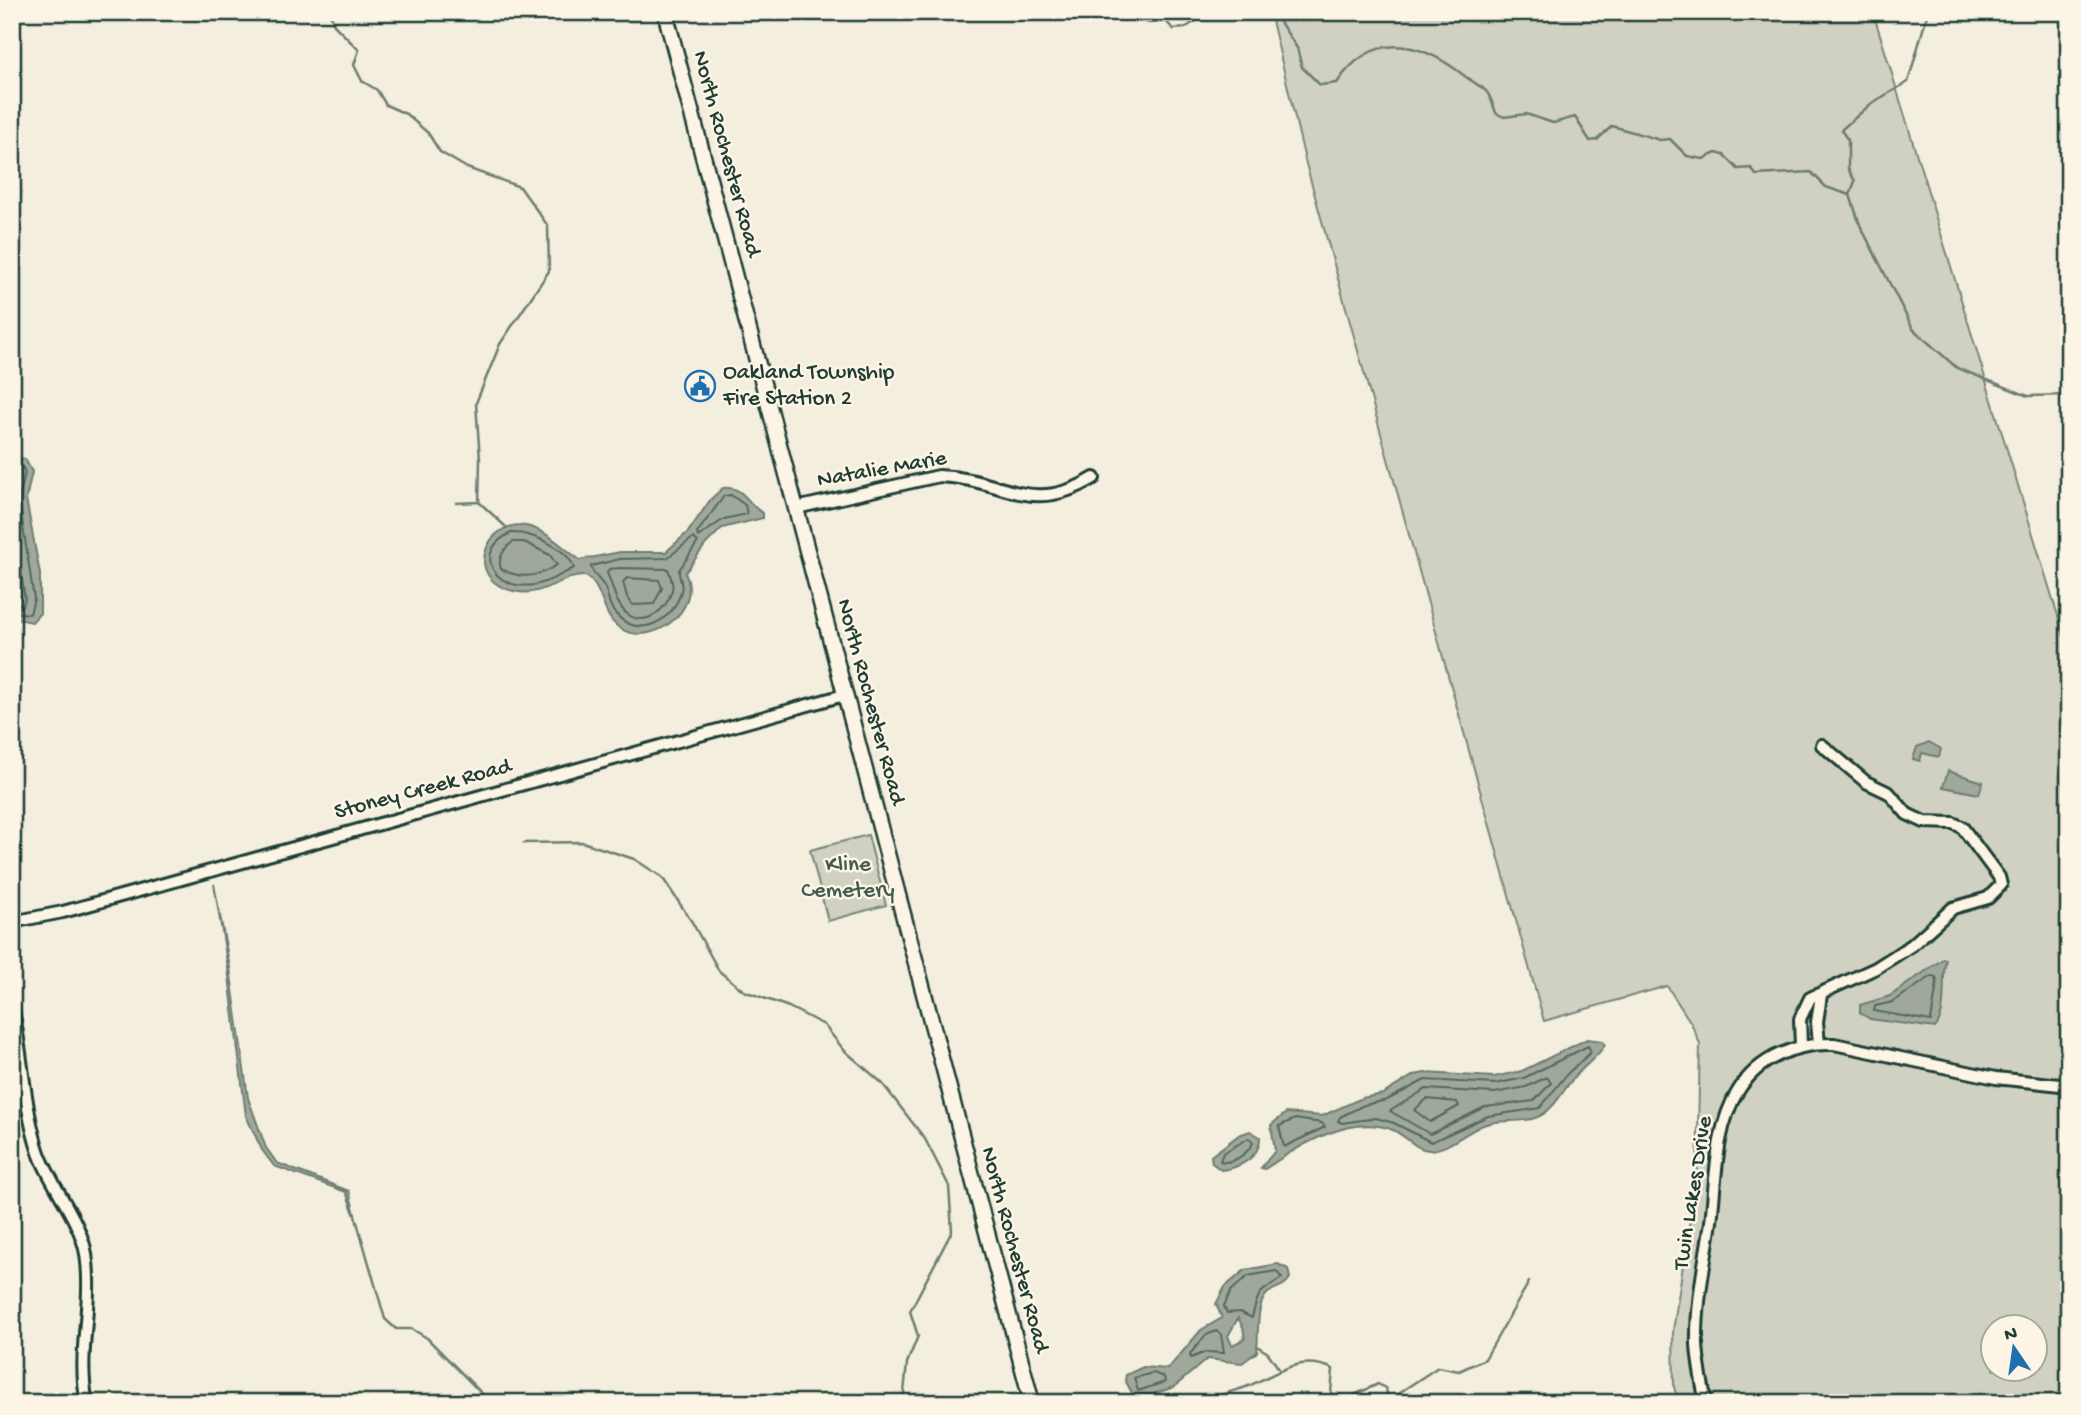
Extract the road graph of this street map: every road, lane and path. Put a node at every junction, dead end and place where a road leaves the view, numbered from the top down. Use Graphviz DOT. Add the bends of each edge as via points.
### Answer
graph roads {
  1 [pos="665,12"];
  2 [pos="1094,478"];
  3 [pos="796,508"];
  4 [pos="844,695"];
  5 [pos="1822,745"];
  6 [pos="12,922"];
  7 [pos="1821,995"];
  8 [pos="12,1006"];
  9 [pos="1819,1044"];
  10 [pos="1801,1046"];
  11 [pos="2069,1086"];
  12 [pos="88,1403"];
  13 [pos="1032,1403"];
  14 [pos="1706,1403"];
  1 -- 3 [label="main road, North Rochester Road"];
  2 -- 3 [label="street, Natalie Marie" via="1074,490 1046,497 939,476"];
  3 -- 4 [label="main road, North Rochester Road"];
  4 -- 6 [label="street, Stoney Creek Road" via="63,912"];
  4 -- 13 [label="main road, North Rochester Road"];
  5 -- 7 [label="street" via="1866,782 1889,793 1917,820 1962,827 2001,885 1992,896 1953,908 1897,956"];
  7 -- 9 [label="street"];
  7 -- 10 [label="street" via="1805,1004 1799,1025"];
  8 -- 12 [label="street" via="26,1101 39,1152 86,1252 82,1358"];
  9 -- 10 [label="street, Twin Lakes Drive"];
  9 -- 11 [label="street, Twin Lakes Drive" via="2035,1084"];
  10 -- 14 [label="street, Twin Lakes Drive" via="1754,1072 1738,1090 1727,1115 1698,1314 1698,1362"];
}
